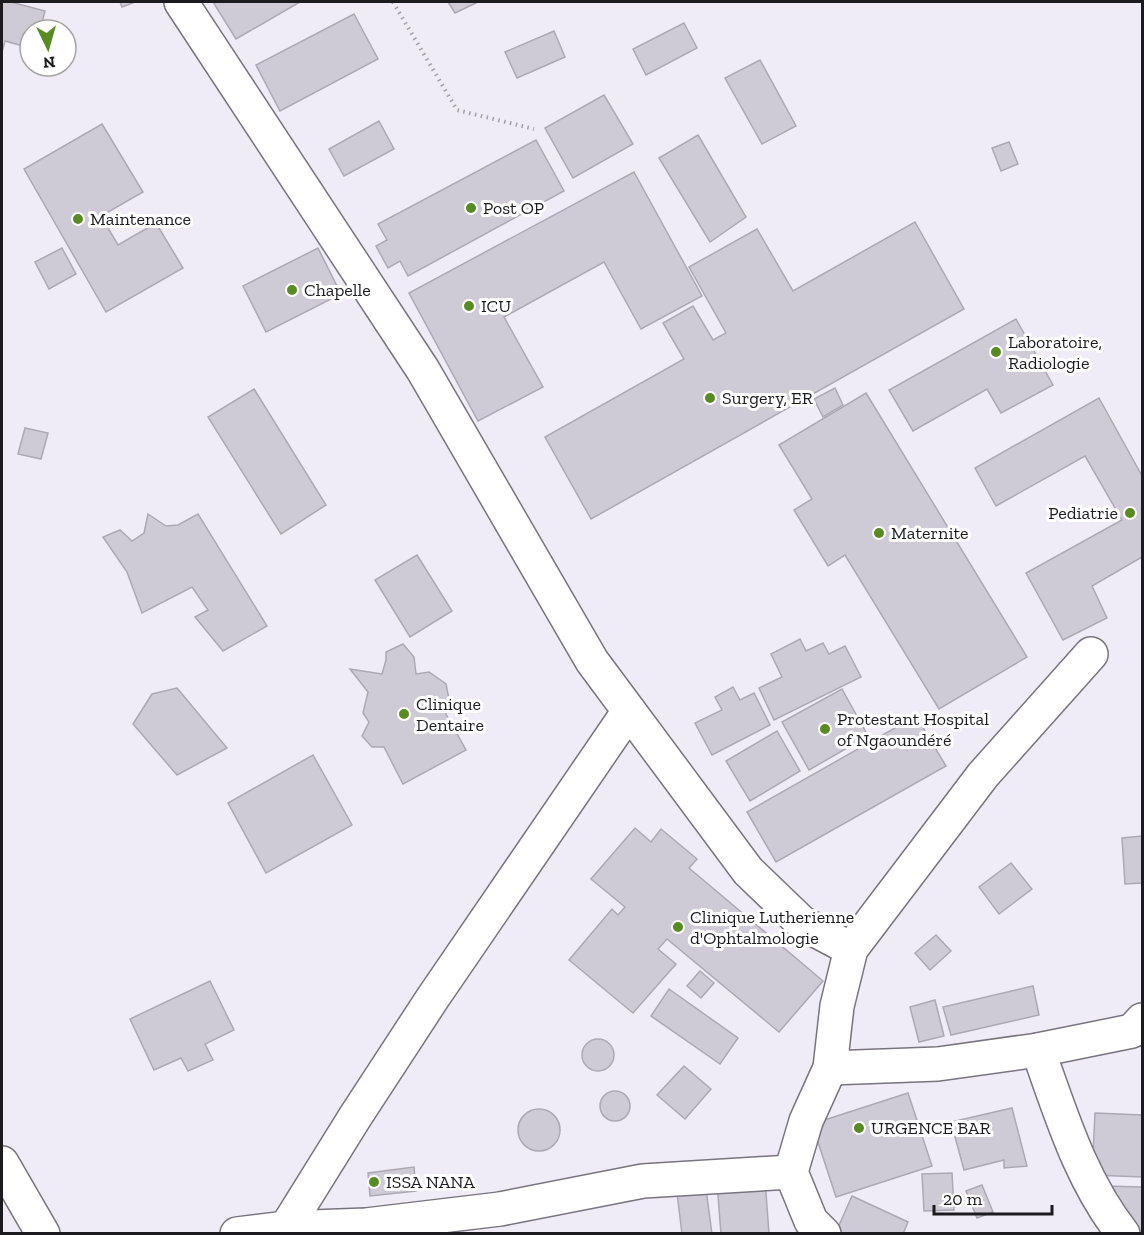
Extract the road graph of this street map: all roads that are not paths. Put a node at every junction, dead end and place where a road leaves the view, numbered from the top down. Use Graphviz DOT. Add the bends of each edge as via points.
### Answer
graph roads {
  1 [pos="181,2"];
  2 [pos="1091,654"];
  3 [pos="629,711"];
  4 [pos="851,949"];
  5 [pos="1143,1020"];
  6 [pos="1038,1050"];
  7 [pos="830,1068"];
  8 [pos="2,1163"];
  9 [pos="791,1172"];
  10 [pos="2,1212"];
  11 [pos="286,1231"];
  12 [pos="30,1233"];
  13 [pos="43,1233"];
  14 [pos="237,1233"];
  15 [pos="824,1233"];
  16 [pos="1123,1233"];
  1 -- 3 [label="street" via="423,370 592,661"];
  2 -- 4 [label="street" via="983,775"];
  3 -- 4 [label="street" via="748,870 802,923"];
  3 -- 11 [label="street" via="432,999"];
  4 -- 7 [label="street" via="837,1006"];
  5 -- 6 [label="street" via="1132,1031"];
  6 -- 7 [label="street" via="938,1064"];
  6 -- 16 [label="street" via="1076,1155 1107,1213"];
  7 -- 9 [label="street" via="806,1121"];
  8 -- 13 [label="street"];
  9 -- 11 [label="street" via="643,1181 500,1209"];
  9 -- 15 [label="street" via="811,1221"];
  10 -- 12 [label="street"];
  11 -- 14 [label="street"];
}
